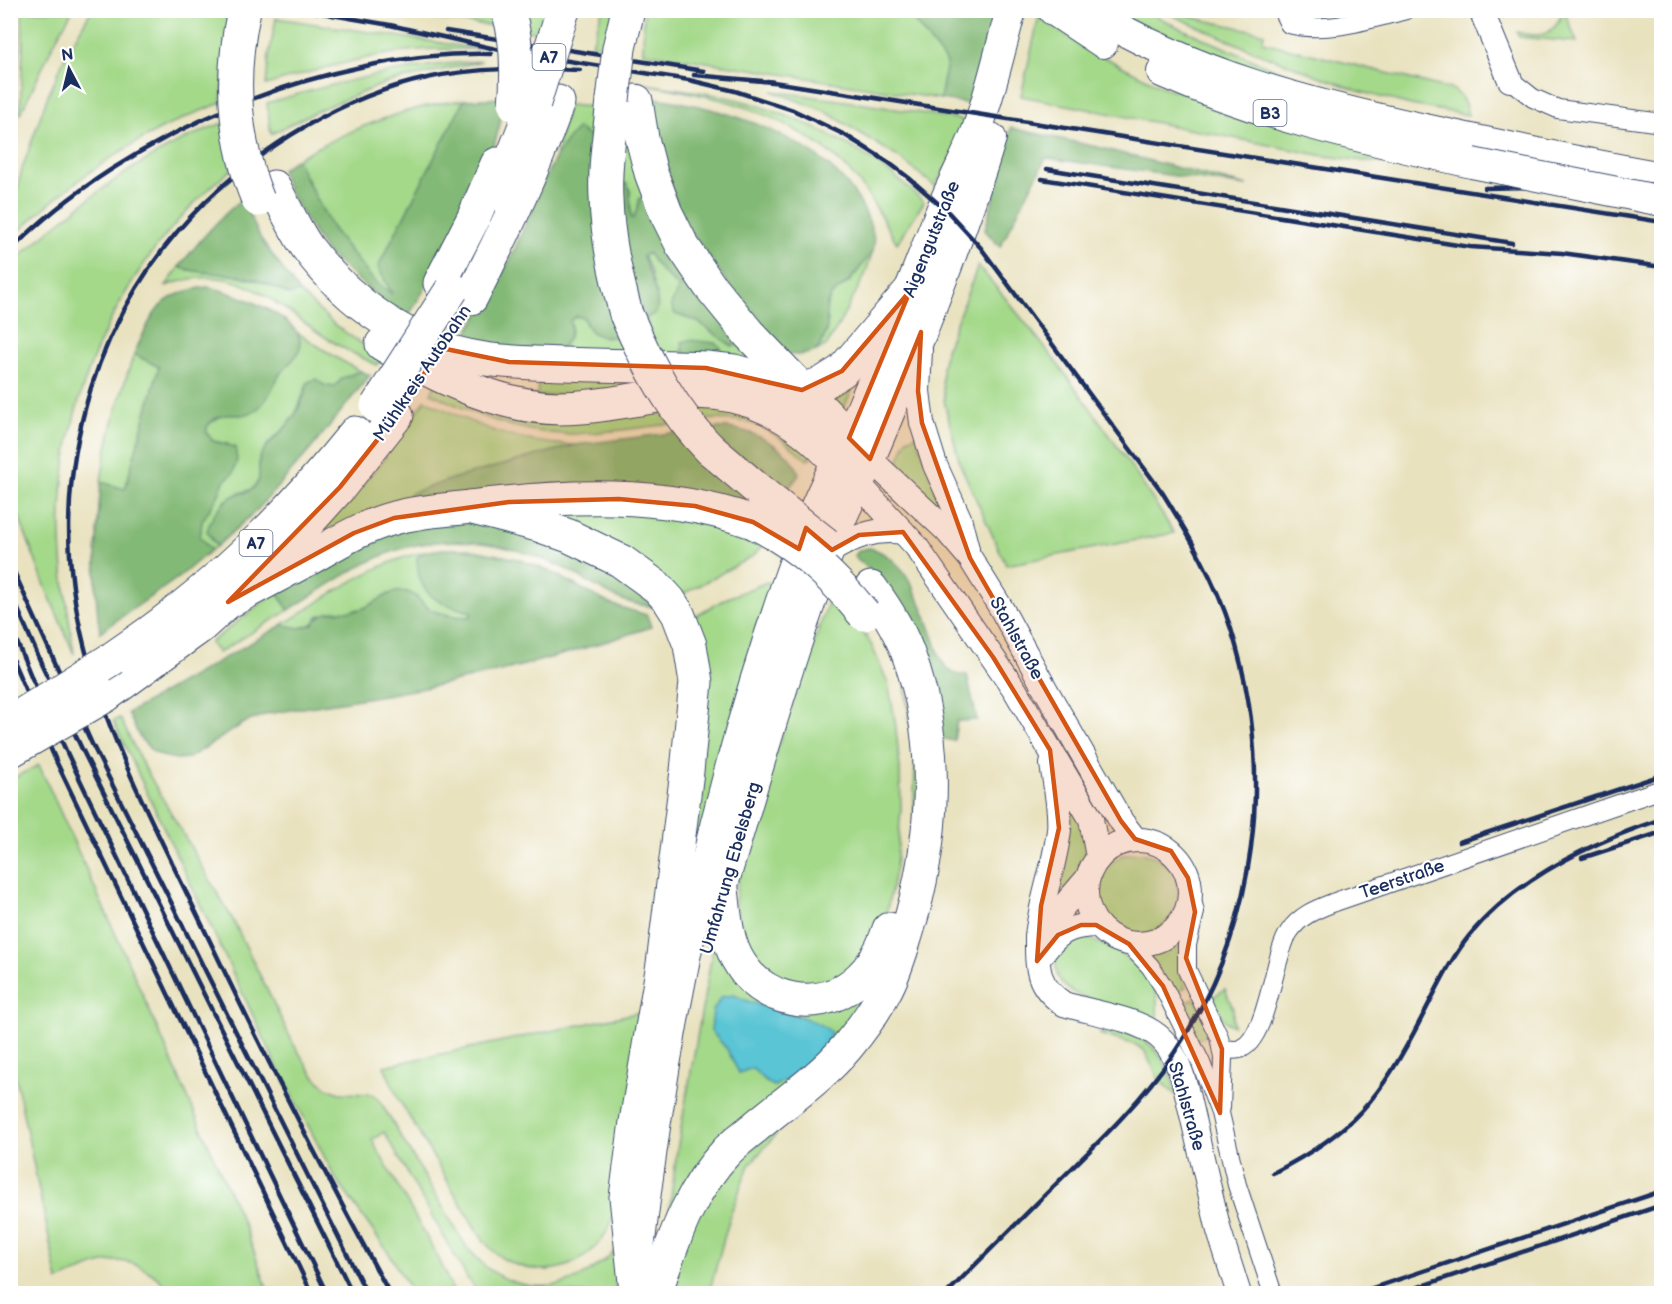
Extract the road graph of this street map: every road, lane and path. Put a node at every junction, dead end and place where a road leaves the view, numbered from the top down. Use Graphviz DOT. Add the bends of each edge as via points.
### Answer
graph roads {
  1 [pos="244,10"];
  2 [pos="267,10"];
  3 [pos="508,10"];
  4 [pos="563,10"];
  5 [pos="586,10"];
  6 [pos="629,10"];
  7 [pos="1011,10"];
  8 [pos="1026,10"];
  9 [pos="1053,10"];
  10 [pos="1282,10"];
  11 [pos="1407,10"];
  12 [pos="1481,10"];
  13 [pos="1084,20"];
  14 [pos="1510,80"];
  15 [pos="625,100"];
  16 [pos="536,103"];
  17 [pos="1662,123"];
  18 [pos="1474,152"];
  19 [pos="1662,177"];
  20 [pos="266,193"];
  21 [pos="1662,201"];
  22 [pos="454,290"];
  23 [pos="910,291"];
  24 [pos="921,332"];
  25 [pos="802,390"];
  26 [pos="387,411"];
  27 [pos="854,460"];
  28 [pos="469,507"];
  29 [pos="758,508"];
  30 [pos="903,532"];
  31 [pos="829,552"];
  32 [pos="970,558"];
  33 [pos="985,581"];
  34 [pos="955,600"];
  35 [pos="867,601"];
  36 [pos="228,602"];
  37 [pos="117,672"];
  38 [pos="10,721"];
  39 [pos="1050,750"];
  40 [pos="10,751"];
  41 [pos="1064,774"];
  42 [pos="1102,789"];
  43 [pos="1662,789"];
  44 [pos="1135,840"];
  45 [pos="1098,857"];
  46 [pos="1086,880"];
  47 [pos="722,890"];
  48 [pos="1190,891"];
  49 [pos="1096,925"];
  50 [pos="1037,937"];
  51 [pos="1129,944"];
  52 [pos="1037,962"];
  53 [pos="1222,1049"];
  54 [pos="1220,1113"];
  55 [pos="647,1287"];
  56 [pos="1239,1293"];
  57 [pos="1273,1293"];
  1 -- 20 [label="highway, bridge" via="235,71 237,121 243,155"];
  2 -- 20 [label="highway" via="257,51 256,100"];
  3 -- 16 [label="highway, bridge" via="517,63"];
  4 -- 16 [label="highway, Mühlkreis Autobahn / A7, bridge"];
  5 -- 16 [label="highway, Mühlkreis Autobahn / A7"];
  6 -- 15 [label="highway, bridge" via="619,48"];
  7 -- 23 [label="main road, Aigengutstraße" via="976,132"];
  8 -- 24 [label="main road, Aigengutstraße" via="975,193"];
  9 -- 13 [label="main road, B3"];
  10 -- 11 [label="street" via="1290,24 1306,28"];
  12 -- 14 [label="street"];
  13 -- 18 [label="main road, B3" via="1108,46 1146,66 1254,109 1318,127"];
  14 -- 17 [label="street" via="1533,98 1558,109"];
  15 -- 25 [label="highway" via="642,138 666,213 682,245 709,285"];
  15 -- 29 [label="highway, bridge" via="605,197 611,248 626,314 671,402"];
  16 -- 22 [label="highway" via="507,135 472,219"];
  16 -- 22 [label="highway, Mühlkreis Autobahn / A7" via="539,156 508,226"];
  18 -- 19 [label="main road, B3" via="1567,160"];
  18 -- 21 [label="main road, B3, bridge"];
  20 -- 25 [label="highway" via="333,277 359,302 383,320 432,345 509,362 734,371"];
  20 -- 27 [label="highway" via="285,250 324,299 367,334 429,370 496,397 558,408 683,393 732,395 787,417"];
  22 -- 26 [label="highway, Mühlkreis Autobahn / A7"];
  22 -- 26 [label="highway, Mühlkreis Autobahn / A7, bridge" via="420,342"];
  23 -- 25 [label="highway" via="842,370 823,383"];
  23 -- 27 [label="main road, Aigengutstraße"];
  24 -- 27 [label="main road, Aigengutstraße"];
  24 -- 32 [label="street" via="920,413 927,444 959,518"];
  25 -- 27 [label="highway" via="833,419"];
  26 -- 36 [label="highway, Mühlkreis Autobahn / A7" via="340,488 277,557"];
  26 -- 37 [label="highway, Mühlkreis Autobahn / A7" via="261,538 176,612"];
  27 -- 30 [label="street, Stahlstraße"];
  27 -- 31 [label="main road, Umfahrung Ebelsberg"];
  27 -- 32 [label="street, Stahlstraße" via="939,524"];
  27 -- 55 [label="main road, Umfahrung Ebelsberg" via="804,534 719,813 676,1000 658,1107"];
  28 -- 29 [label="highway" via="566,498 665,501 725,512"];
  28 -- 36 [label="highway" via="394,518 364,529"];
  28 -- 55 [label="highway" via="538,525 597,549 640,574 676,613 690,645 696,682 687,771 663,964 626,1197"];
  29 -- 35 [label="highway, bridge" via="770,530"];
  30 -- 31 [label="street" via="888,530 859,535"];
  30 -- 34 [label="street, Stahlstraße"];
  31 -- 47 [label="main road, Umfahrung Ebelsberg" via="785,678"];
  32 -- 33 [label="street, Stahlstraße"];
  33 -- 34 [label="street"];
  33 -- 42 [label="street, Stahlstraße"];
  34 -- 39 [label="street, Stahlstraße"];
  35 -- 47 [label="highway" via="899,698 907,761 904,863 889,932 880,952 863,975 842,992 804,1001 786,998 753,980 741,966 728,932"];
  35 -- 55 [label="highway" via="890,616 910,660 927,735 930,782 924,862 902,949 886,990 845,1049 728,1150 702,1181"];
  36 -- 37 [label="highway, Mühlkreis Autobahn / A7" via="201,626"];
  37 -- 38 [label="highway, A7, bridge"];
  37 -- 40 [label="highway, A7, bridge" via="80,712"];
  39 -- 41 [label="street, Stahlstraße"];
  39 -- 50 [label="street, Stahlstraße" via="1059,828"];
  41 -- 42 [label="street" via="1079,784"];
  41 -- 45 [label="street, Stahlstraße" via="1091,819"];
  42 -- 44 [label="street, Stahlstraße"];
  43 -- 53 [label="street, Teerstraße" via="1303,916 1281,946 1268,1002 1252,1037 1241,1048"];
  44 -- 45 [label="street" via="1113,846"];
  44 -- 48 [label="street" via="1153,842 1171,851 1181,862"];
  45 -- 46 [label="street"];
  46 -- 49 [label="street" via="1086,901"];
  46 -- 50 [label="street"];
  47 -- 55 [label="main road, Umfahrung Ebelsberg" via="706,950"];
  48 -- 51 [label="street" via="1186,911 1175,929 1144,944"];
  48 -- 53 [label="street" via="1195,912 1186,945 1187,970"];
  49 -- 51 [label="street" via="1114,939"];
  49 -- 52 [label="street" via="1069,928 1058,935"];
  50 -- 52 [label="street, Stahlstraße"];
  51 -- 54 [label="street" via="1163,986 1201,1063"];
  52 -- 56 [label="street, Stahlstraße" via="1042,981 1054,998 1142,1027 1169,1047 1185,1085 1219,1231"];
  53 -- 54 [label="street" via="1224,1082"];
  54 -- 57 [label="street" via="1237,1185"];
}
